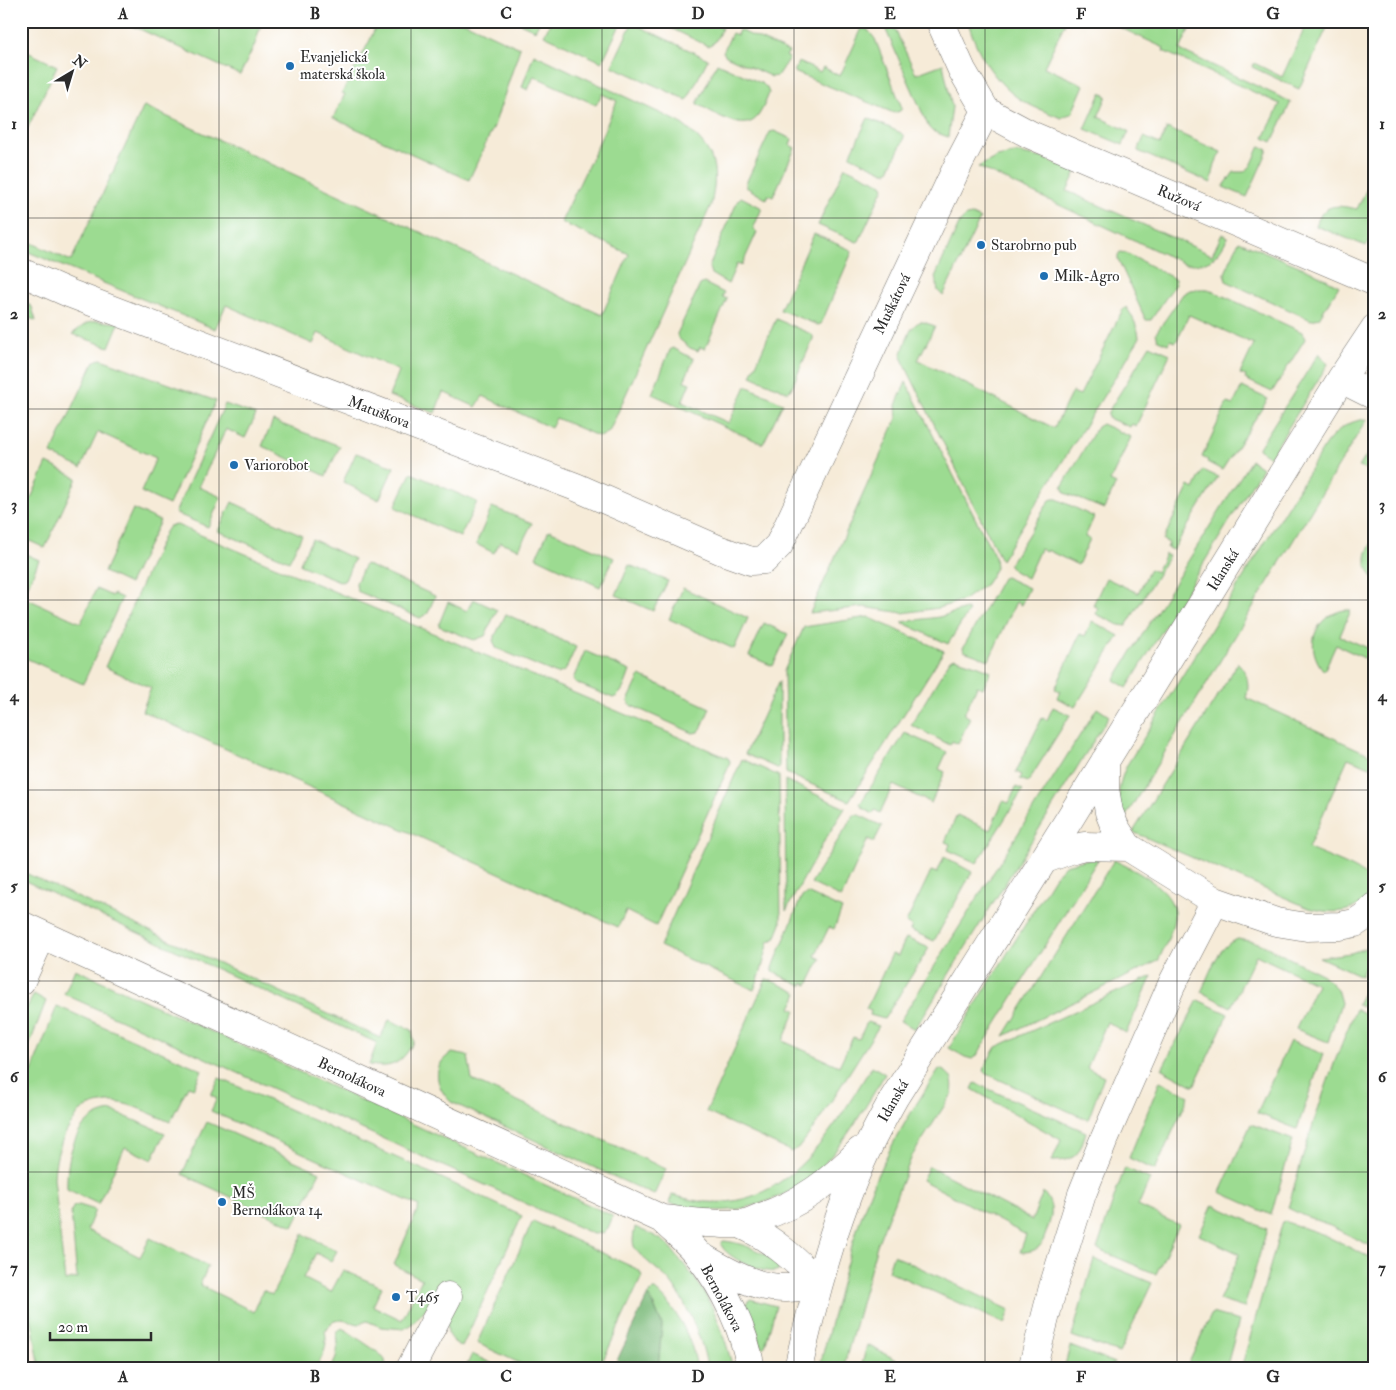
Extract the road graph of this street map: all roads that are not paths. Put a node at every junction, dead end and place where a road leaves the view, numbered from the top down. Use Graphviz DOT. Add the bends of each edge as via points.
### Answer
graph roads {
  1 [pos="940,21"];
  2 [pos="986,110"];
  3 [pos="21,272"];
  4 [pos="1375,282"];
  5 [pos="1375,328"];
  6 [pos="1340,379"];
  7 [pos="1375,396"];
  8 [pos="736,556"];
  9 [pos="1105,760"];
  10 [pos="1128,847"];
  11 [pos="1043,860"];
  12 [pos="1215,900"];
  13 [pos="1375,907"];
  14 [pos="32,930"];
  15 [pos="21,981"];
  16 [pos="871,1140"];
  17 [pos="662,1219"];
  18 [pos="740,1224"];
  19 [pos="700,1256"];
  20 [pos="818,1283"];
  21 [pos="448,1296"];
  22 [pos="410,1369"];
  23 [pos="751,1369"];
  24 [pos="798,1369"];
  25 [pos="1032,1369"];
  1 -- 2 [label="street" via="962,70"];
  2 -- 4 [label="street, Ružová" via="1031,135"];
  2 -- 8 [label="street, Muškátová" via="779,545 764,560 751,561"];
  3 -- 8 [label="street, Matuškova" via="70,294 576,487"];
  5 -- 6 [label="street, Idanská"];
  6 -- 7 [label="street"];
  6 -- 9 [label="street, Idanská"];
  9 -- 10 [label="street" via="1109,812"];
  9 -- 11 [label="street, Idanská"];
  10 -- 11 [label="street" via="1084,846"];
  10 -- 12 [label="street"];
  11 -- 16 [label="street, Idanská" via="925,1047"];
  12 -- 13 [label="street" via="1276,922 1306,927 1355,923"];
  12 -- 25 [label="street" via="1172,984 1082,1194"];
  14 -- 15 [label="street, Bernolákova"];
  14 -- 17 [label="street, Bernolákova"];
  16 -- 18 [label="street, Bernolákova" via="818,1190 782,1210"];
  16 -- 20 [label="street, Idanská" via="849,1191"];
  17 -- 18 [label="street, Bernolákova"];
  17 -- 19 [label="street, Bernolákova"];
  18 -- 20 [label="street, Bernolákova" via="776,1244"];
  19 -- 20 [label="street, Bernolákova" via="726,1271 764,1286 787,1288"];
  19 -- 23 [label="street, Bernolákova" via="733,1312"];
  20 -- 24 [label="street, Idanská"];
  21 -- 22 [label="street"];
}
